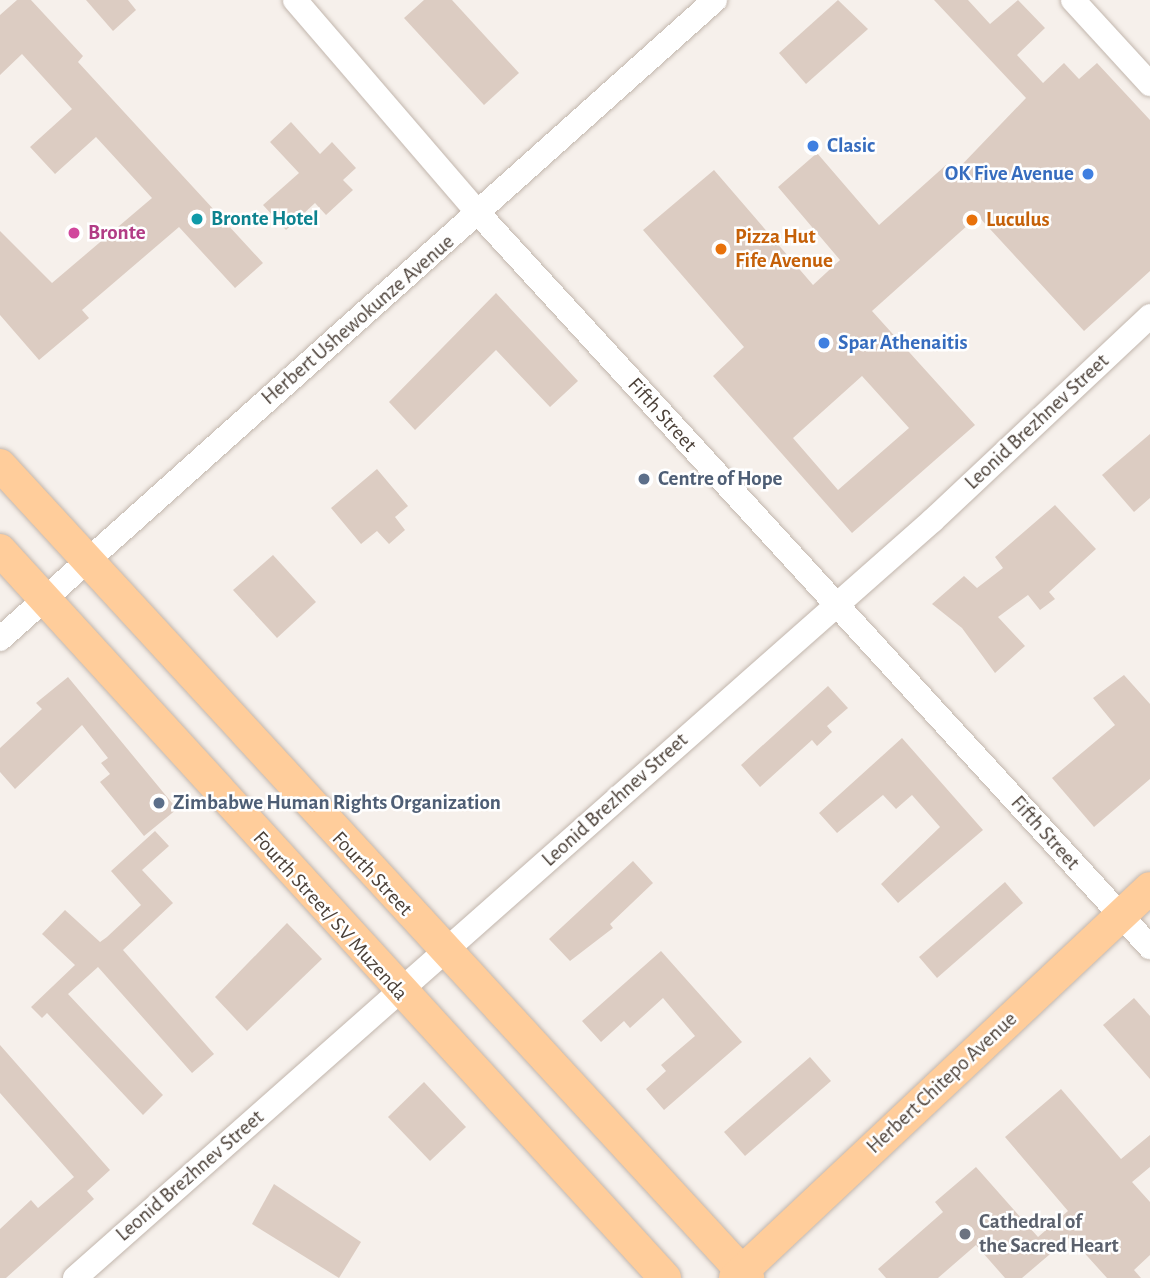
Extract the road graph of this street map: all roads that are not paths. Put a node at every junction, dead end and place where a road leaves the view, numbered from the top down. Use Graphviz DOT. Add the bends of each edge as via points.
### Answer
graph roads {
  1 [pos="295,0"];
  2 [pos="715,0"];
  3 [pos="1073,0"];
  4 [pos="1150,84"];
  5 [pos="479,214"];
  6 [pos="1150,316"];
  7 [pos="0,465"];
  8 [pos="0,550"];
  9 [pos="86,563"];
  10 [pos="44,600"];
  11 [pos="835,605"];
  12 [pos="0,639"];
  13 [pos="1150,888"];
  14 [pos="1120,915"];
  15 [pos="1150,947"];
  16 [pos="444,951"];
  17 [pos="398,993"];
  18 [pos="742,1276"];
  19 [pos="75,1278"];
  20 [pos="664,1278"];
  1 -- 5 [label="street, Fifth Street"];
  2 -- 5 [label="street, Herbert Ushewokunze Avenue"];
  3 -- 4 [label="street"];
  5 -- 9 [label="street, Herbert Ushewokunze Avenue"];
  5 -- 11 [label="street, Fifth Street"];
  6 -- 11 [label="street, Leonid Brezhnev Street"];
  7 -- 9 [label="main road, Fourth Street"];
  8 -- 10 [label="main road, Fourth Street/ S.V Muzenda"];
  9 -- 10 [label="street, Herbert Ushewokunze Avenue"];
  9 -- 16 [label="main road, Fourth Street"];
  10 -- 12 [label="street, Herbert Ushewokunze Avenue"];
  10 -- 17 [label="main road, Fourth Street/ S.V Muzenda"];
  11 -- 14 [label="street, Fifth Street"];
  11 -- 16 [label="street, Leonid Brezhnev Street"];
  13 -- 14 [label="main road, Herbert Chitepo Avenue"];
  14 -- 15 [label="street, Fifth Street"];
  14 -- 18 [label="main road, Herbert Chitepo Avenue"];
  16 -- 17 [label="street, Leonid Brezhnev Street"];
  16 -- 18 [label="main road, Fourth Street"];
  17 -- 19 [label="street, Leonid Brezhnev Street"];
  17 -- 20 [label="main road, Fourth Street/ S.V Muzenda"];
}
